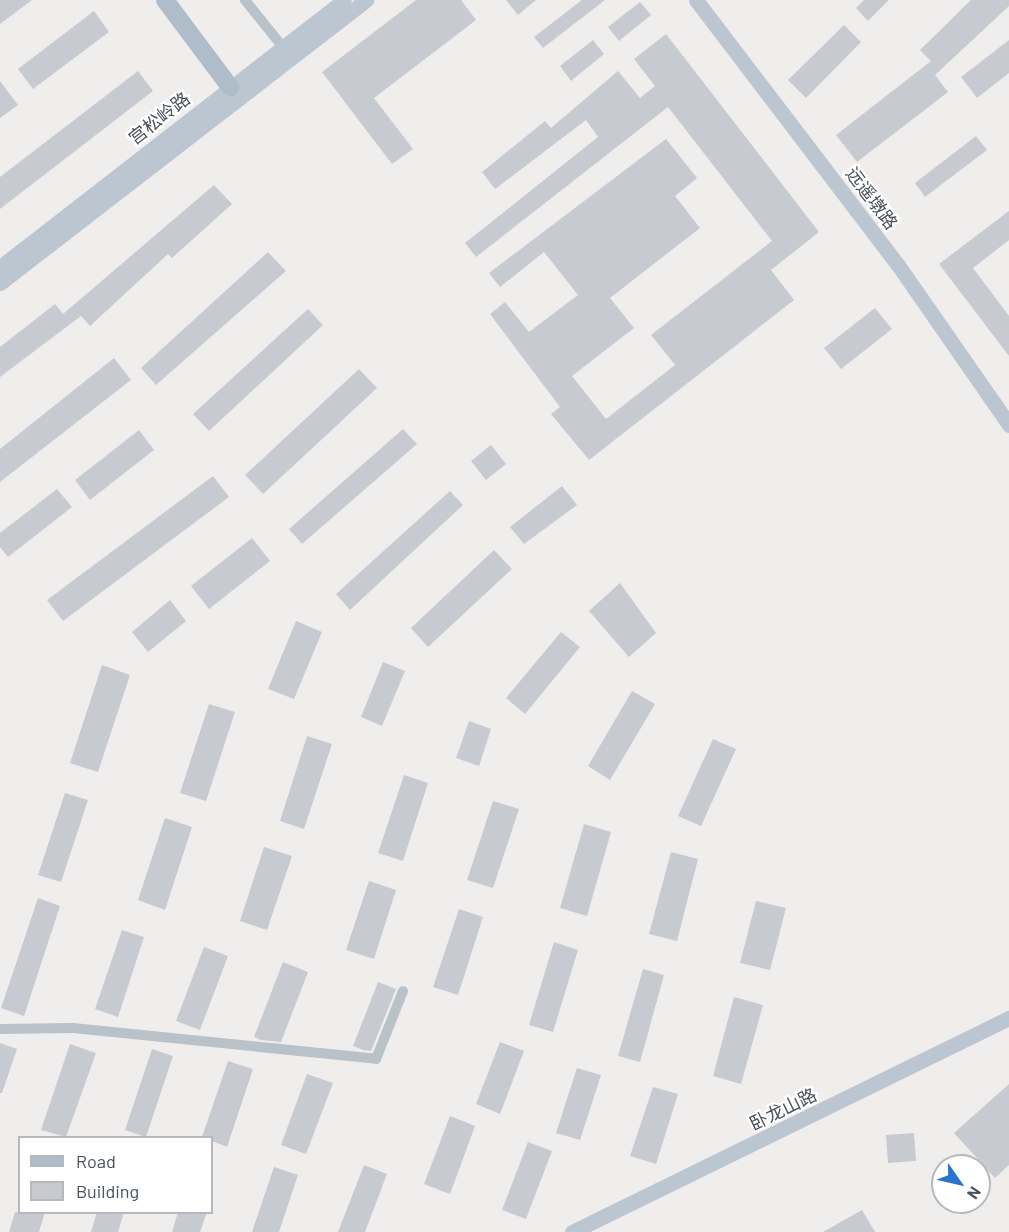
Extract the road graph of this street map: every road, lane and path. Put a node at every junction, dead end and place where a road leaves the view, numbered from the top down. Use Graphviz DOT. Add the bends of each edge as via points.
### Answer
graph roads {
  1 [pos="165,0"];
  2 [pos="245,0"];
  3 [pos="344,0"];
  4 [pos="366,0"];
  5 [pos="696,0"];
  6 [pos="282,46"];
  7 [pos="230,87"];
  8 [pos="0,267"];
  9 [pos="0,283"];
  10 [pos="1009,425"];
  11 [pos="403,992"];
  12 [pos="1009,1018"];
  13 [pos="0,1029"];
  14 [pos="572,1232"];
  1 -- 7 [label="main road"];
  2 -- 6 [label="street"];
  3 -- 6 [label="street, 宫松岭路"];
  4 -- 9 [label="street"];
  5 -- 10 [label="street, 远遥墩路" via="898,264"];
  6 -- 7 [label="street, 宫松岭路"];
  7 -- 8 [label="street, 宫松岭路"];
  11 -- 13 [label="street" via="376,1059 73,1028"];
  12 -- 14 [label="street, 卧龙山路"];
}
